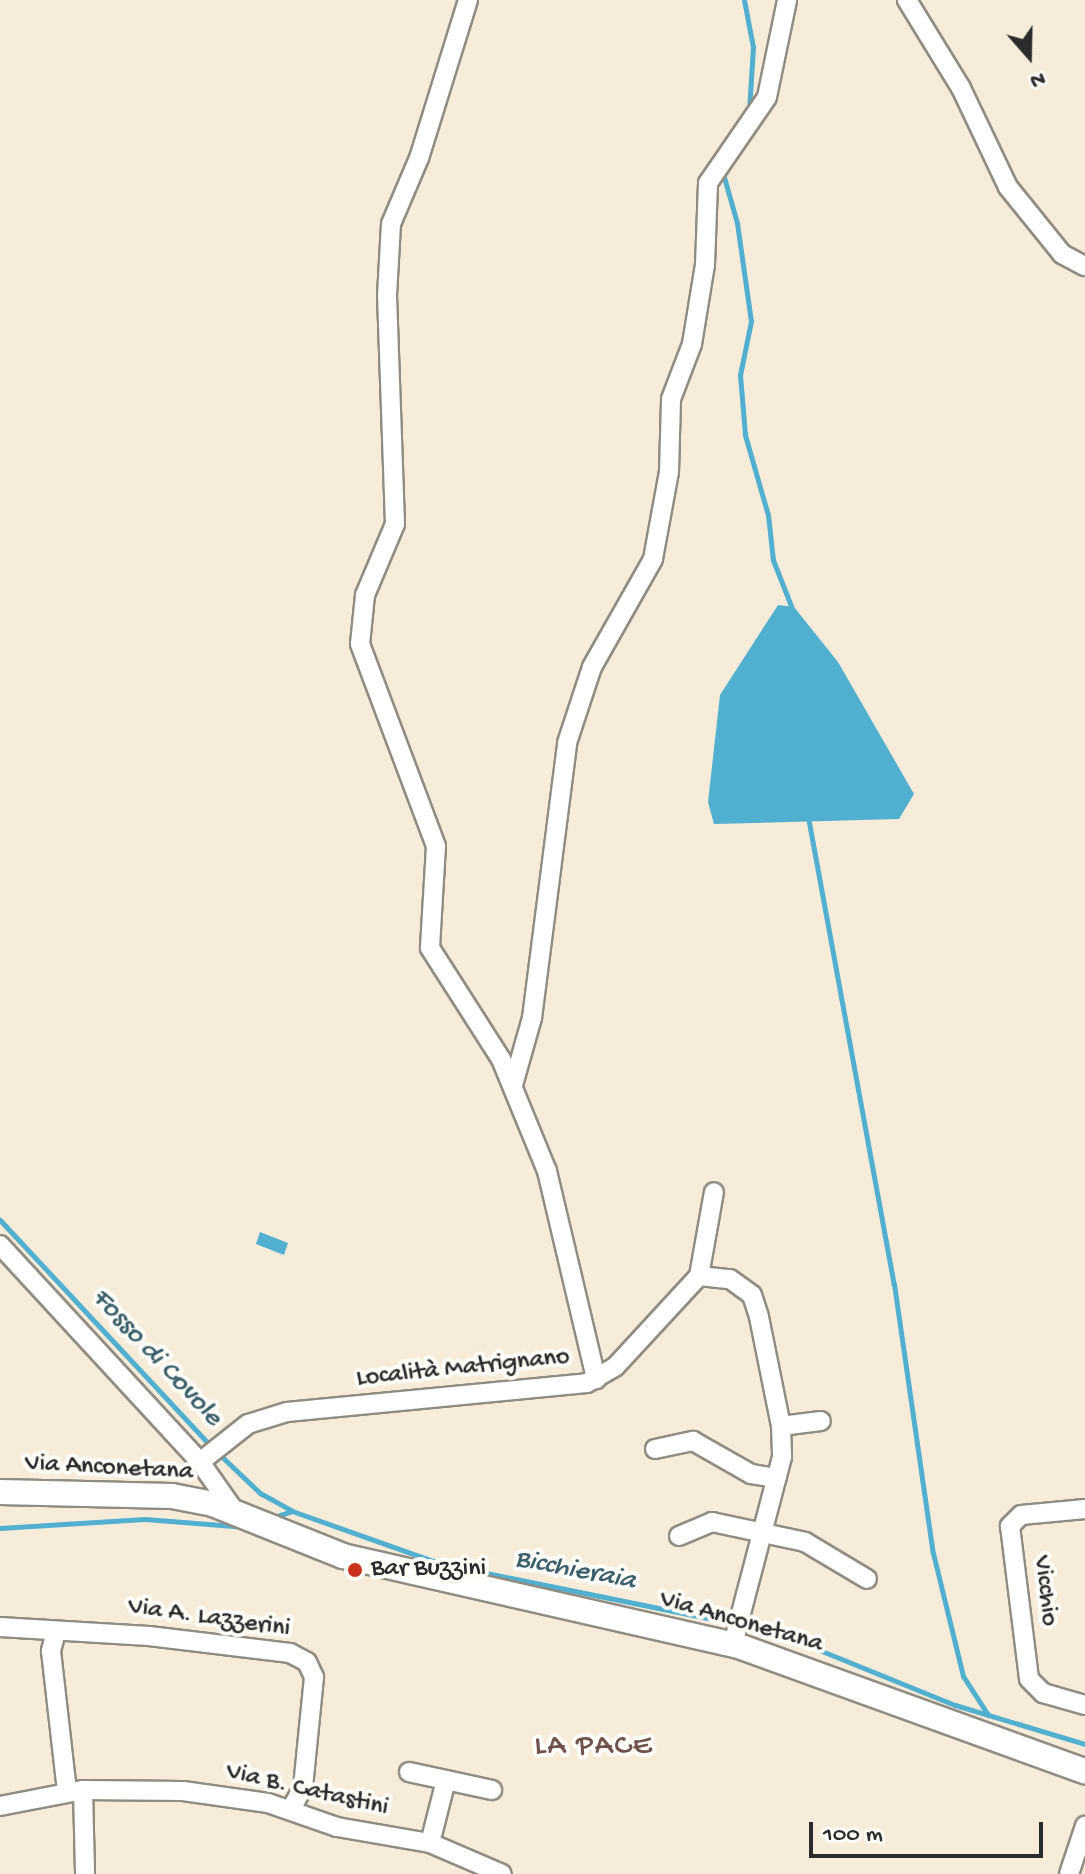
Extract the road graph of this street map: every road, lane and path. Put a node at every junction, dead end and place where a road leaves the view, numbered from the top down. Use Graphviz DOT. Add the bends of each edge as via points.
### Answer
graph roads {
  1 [pos="468,0"];
  2 [pos="787,0"];
  3 [pos="907,0"];
  4 [pos="1085,266"];
  5 [pos="513,1085"];
  6 [pos="714,1192"];
  7 [pos="0,1245"];
  8 [pos="699,1276"];
  9 [pos="596,1379"];
  10 [pos="821,1421"];
  11 [pos="781,1426"];
  12 [pos="655,1449"];
  13 [pos="205,1458"];
  14 [pos="777,1478"];
  15 [pos="0,1492"];
  16 [pos="1085,1509"];
  17 [pos="236,1513"];
  18 [pos="763,1533"];
  19 [pos="679,1536"];
  20 [pos="867,1579"];
  21 [pos="0,1627"];
  22 [pos="56,1632"];
  23 [pos="733,1644"];
  24 [pos="1085,1705"];
  25 [pos="1085,1771"];
  26 [pos="409,1772"];
  27 [pos="446,1780"];
  28 [pos="492,1790"];
  29 [pos="75,1791"];
  30 [pos="0,1806"];
  31 [pos="292,1808"];
  32 [pos="1085,1826"];
  33 [pos="430,1843"];
  34 [pos="85,1874"];
  35 [pos="502,1874"];
  36 [pos="1069,1874"];
  1 -- 5 [label="street" via="419,158 391,224 387,295 395,524 365,595 360,644 436,846 430,948 458,985"];
  2 -- 5 [label="street" via="767,97 708,183 705,265 692,344 671,399 669,472 653,559 592,667 567,743 532,1018"];
  3 -- 4 [label="street" via="961,88 1008,187 1062,254"];
  5 -- 9 [label="street" via="547,1171"];
  6 -- 8 [label="street"];
  7 -- 13 [label="street"];
  8 -- 9 [label="street, Località Matrignano" via="615,1367"];
  8 -- 11 [label="street" via="730,1279 752,1295"];
  9 -- 13 [label="street, Località Matrignano" via="571,1386 287,1412 248,1424"];
  10 -- 11 [label="street"];
  11 -- 14 [label="street"];
  12 -- 14 [label="street" via="693,1441 751,1474"];
  13 -- 17 [label="street"];
  14 -- 18 [label="street"];
  15 -- 17 [label="main road, Via Anconetana" via="172,1496"];
  16 -- 24 [label="street, Vicchio" via="1021,1515 1010,1526 1029,1679 1043,1693"];
  17 -- 23 [label="main road, Via Anconetana" via="343,1556"];
  18 -- 19 [label="street" via="712,1522"];
  18 -- 20 [label="street" via="805,1542"];
  18 -- 23 [label="street"];
  21 -- 22 [label="street, Via A. Lazzerini"];
  22 -- 29 [label="street" via="51,1651"];
  22 -- 31 [label="street, Via A. Lazzerini" via="79,1628 149,1636 290,1653 307,1662 314,1677 303,1787"];
  23 -- 25 [label="main road, Via Anconetana"];
  26 -- 27 [label="street"];
  27 -- 28 [label="street"];
  27 -- 33 [label="street"];
  29 -- 30 [label="street, Via B. Catastini"];
  29 -- 31 [label="street, Via B. Catastini" via="183,1791"];
  29 -- 34 [label="street"];
  31 -- 33 [label="street, Via B. Catastini" via="337,1827"];
  32 -- 36 [label="street"];
  33 -- 35 [label="street, Via B. Catastini"];
}
